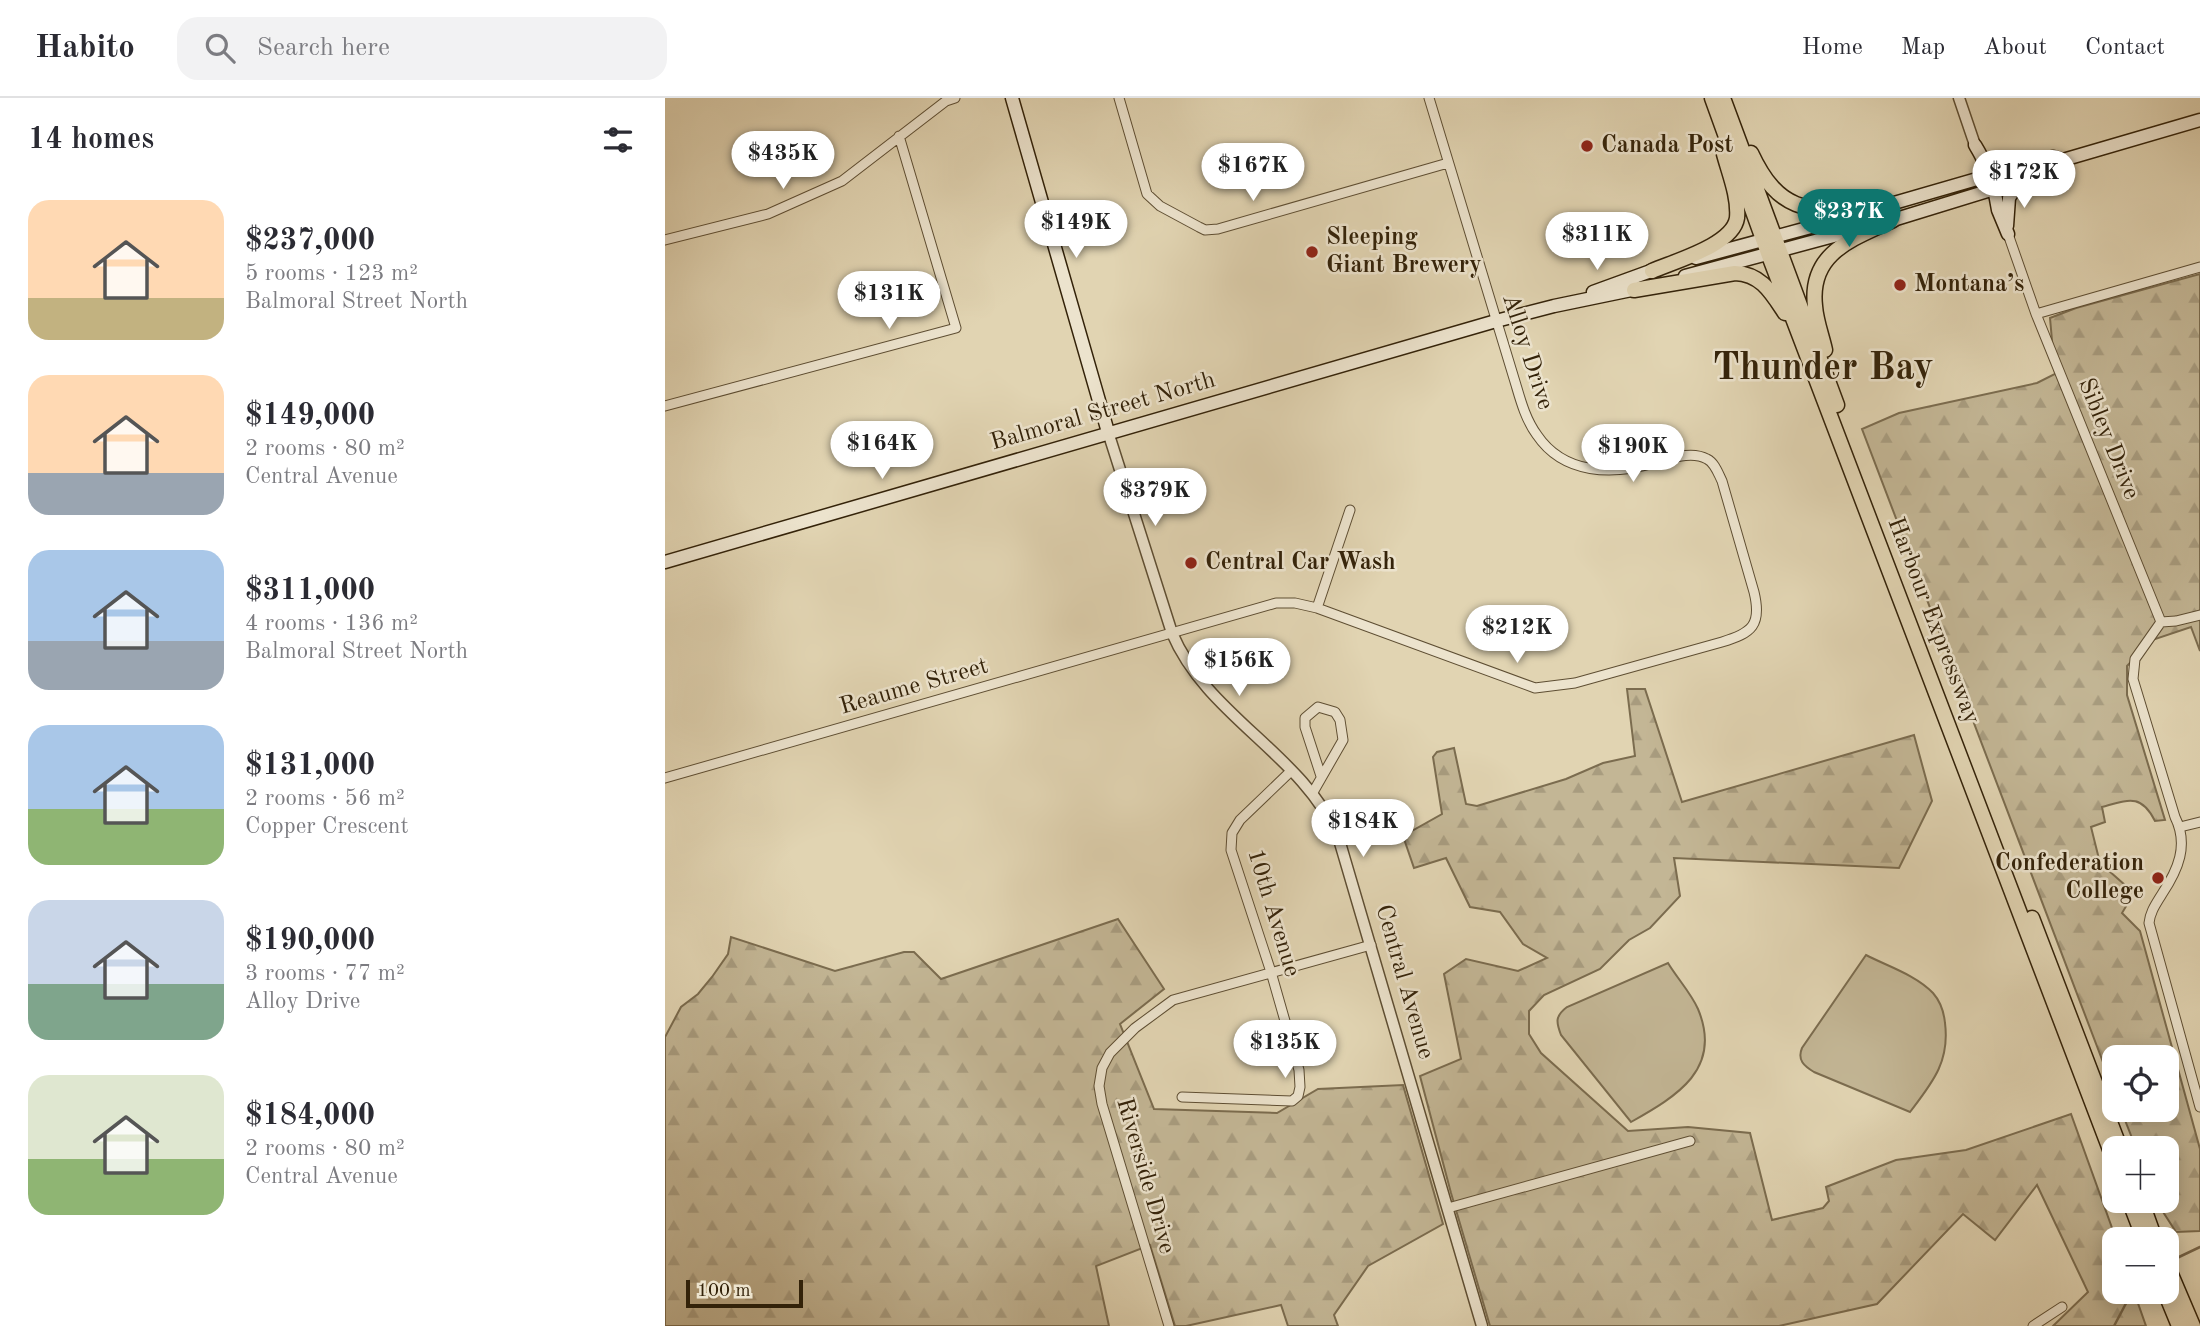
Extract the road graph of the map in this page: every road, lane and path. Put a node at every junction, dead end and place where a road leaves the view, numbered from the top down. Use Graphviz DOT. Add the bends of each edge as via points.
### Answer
graph roads {
  1 [pos="955,98"];
  2 [pos="1012,98"];
  3 [pos="1119,98"];
  4 [pos="1429,98"];
  5 [pos="1711,98"];
  6 [pos="1724,98"];
  7 [pos="1959,98"];
  8 [pos="2200,120"];
  9 [pos="899,136"];
  10 [pos="1975,145"];
  11 [pos="2063,160"];
  12 [pos="1448,163"];
  13 [pos="1987,176"];
  14 [pos="2020,181"];
  15 [pos="1964,182"];
  16 [pos="1994,188"];
  17 [pos="1870,209"];
  18 [pos="1918,212"];
  19 [pos="1893,220"];
  20 [pos="2008,233"];
  21 [pos="665,240"];
  22 [pos="1772,245"];
  23 [pos="2200,267"];
  24 [pos="1652,271"];
  25 [pos="1634,290"];
  26 [pos="1554,306"];
  27 [pos="2036,314"];
  28 [pos="1496,321"];
  29 [pos="1801,338"];
  30 [pos="665,407"];
  31 [pos="1841,416"];
  32 [pos="1108,432"];
  33 [pos="1350,510"];
  34 [pos="665,562"];
  35 [pos="1317,608"];
  36 [pos="2200,615"];
  37 [pos="2161,622"];
  38 [pos="1173,633"];
  39 [pos="1722,642"];
  40 [pos="1291,771"];
  41 [pos="1321,776"];
  42 [pos="665,778"];
  43 [pos="1312,794"];
  44 [pos="2200,822"];
  45 [pos="2180,827"];
  46 [pos="1371,945"];
  47 [pos="1271,972"];
  48 [pos="1182,1097"];
  49 [pos="2200,1107"];
  50 [pos="2105,1136"];
  51 [pos="2115,1136"];
  52 [pos="1691,1141"];
  53 [pos="1448,1208"];
  54 [pos="2173,1304"];
  55 [pos="2178,1304"];
  56 [pos="2062,1307"];
  57 [pos="1169,1326"];
  58 [pos="1482,1326"];
  59 [pos="2033,1326"];
  60 [pos="2179,1326"];
  61 [pos="2193,1326"];
  1 -- 9 [label="street"];
  2 -- 32 [label="main road, Central Avenue"];
  3 -- 12 [label="street" via="1147,194 1205,230"];
  4 -- 12 [label="street, Alloy Drive"];
  5 -- 22 [label="main road, Harbour Expressway"];
  5 -- 24 [label="main road" via="1736,202 1736,222 1715,244"];
  6 -- 17 [label="main road" via="1766,179 1787,201 1818,210"];
  6 -- 22 [label="main road, Harbour Expressway"];
  7 -- 10 [label="street"];
  8 -- 11 [label="main road, Balmoral Street North"];
  9 -- 21 [label="street" via="842,181 768,214"];
  9 -- 30 [label="street" via="956,328"];
  10 -- 13 [label="main road"];
  10 -- 15 [label="main road" via="1975,169"];
  11 -- 13 [label="main road, Balmoral Street North" via="2053,157"];
  11 -- 14 [label="main road, Balmoral Street North" via="2056,170"];
  11 -- 16 [label="main road" via="2004,178"];
  12 -- 28 [label="street, Alloy Drive"];
  13 -- 15 [label="main road, Balmoral Street North"];
  13 -- 18 [label="main road" via="1973,191"];
  14 -- 16 [label="main road, Balmoral Street North"];
  14 -- 20 [label="main road" via="2009,198"];
  15 -- 17 [label="main road, Balmoral Street North"];
  16 -- 18 [label="main road, Balmoral Street North"];
  16 -- 20 [label="main road"];
  17 -- 22 [label="main road, Balmoral Street North"];
  18 -- 19 [label="main road, Balmoral Street North"];
  19 -- 22 [label="main road, Balmoral Street North"];
  19 -- 31 [label="main road" via="1835,250 1816,279 1815,308"];
  20 -- 27 [label="street, Sibley Drive"];
  22 -- 24 [label="main road, Balmoral Street North"];
  22 -- 25 [label="main road, Balmoral Street North"];
  22 -- 29 [label="main road, Harbour Expressway"];
  22 -- 31 [label="main road, Harbour Expressway"];
  23 -- 27 [label="street"];
  24 -- 26 [label="main road, Balmoral Street North"];
  25 -- 26 [label="main road, Balmoral Street North"];
  25 -- 29 [label="main road" via="1746,273 1767,286"];
  26 -- 28 [label="main road, Balmoral Street North"];
  27 -- 37 [label="street, Sibley Drive"];
  28 -- 32 [label="main road, Balmoral Street North"];
  28 -- 39 [label="street, Alloy Drive" via="1525,413 1556,455 1603,472 1635,469 1684,455 1708,459 1716,468 1757,606 1751,629"];
  29 -- 50 [label="main road, Harbour Expressway"];
  31 -- 51 [label="main road, Harbour Expressway"];
  32 -- 34 [label="main road, Balmoral Street North"];
  32 -- 38 [label="street, Central Avenue"];
  33 -- 35 [label="street"];
  35 -- 38 [label="street, Reaume Street" via="1276,603"];
  35 -- 39 [label="street, Reaume Street" via="1535,688 1575,683"];
  36 -- 37 [label="street"];
  37 -- 45 [label="street" via="2135,659 2133,679"];
  38 -- 40 [label="street, Central Avenue" via="1180,652 1204,685"];
  38 -- 42 [label="street, Reaume Street"];
  40 -- 43 [label="street, Central Avenue"];
  40 -- 47 [label="street, 10th Avenue" via="1232,833 1231,850"];
  41 -- 41 [label="street" via="1343,740 1335,712 1318,707 1304,718"];
  41 -- 43 [label="street"];
  43 -- 46 [label="street, Central Avenue" via="1341,844"];
  44 -- 45 [label="street"];
  45 -- 49 [label="street" via="2179,865 2149,923"];
  46 -- 47 [label="street, Riverside Drive"];
  46 -- 53 [label="street, Central Avenue"];
  47 -- 48 [label="street, 10th Avenue" via="1299,1070 1298,1096 1293,1101"];
  47 -- 57 [label="street, Riverside Drive" via="1173,1000 1135,1028 1102,1068 1102,1104"];
  52 -- 53 [label="street"];
  53 -- 58 [label="street, Central Avenue"];
  54 -- 60 [label="main road"];
  55 -- 61 [label="main road"];
  56 -- 59 [label="street"];
}
